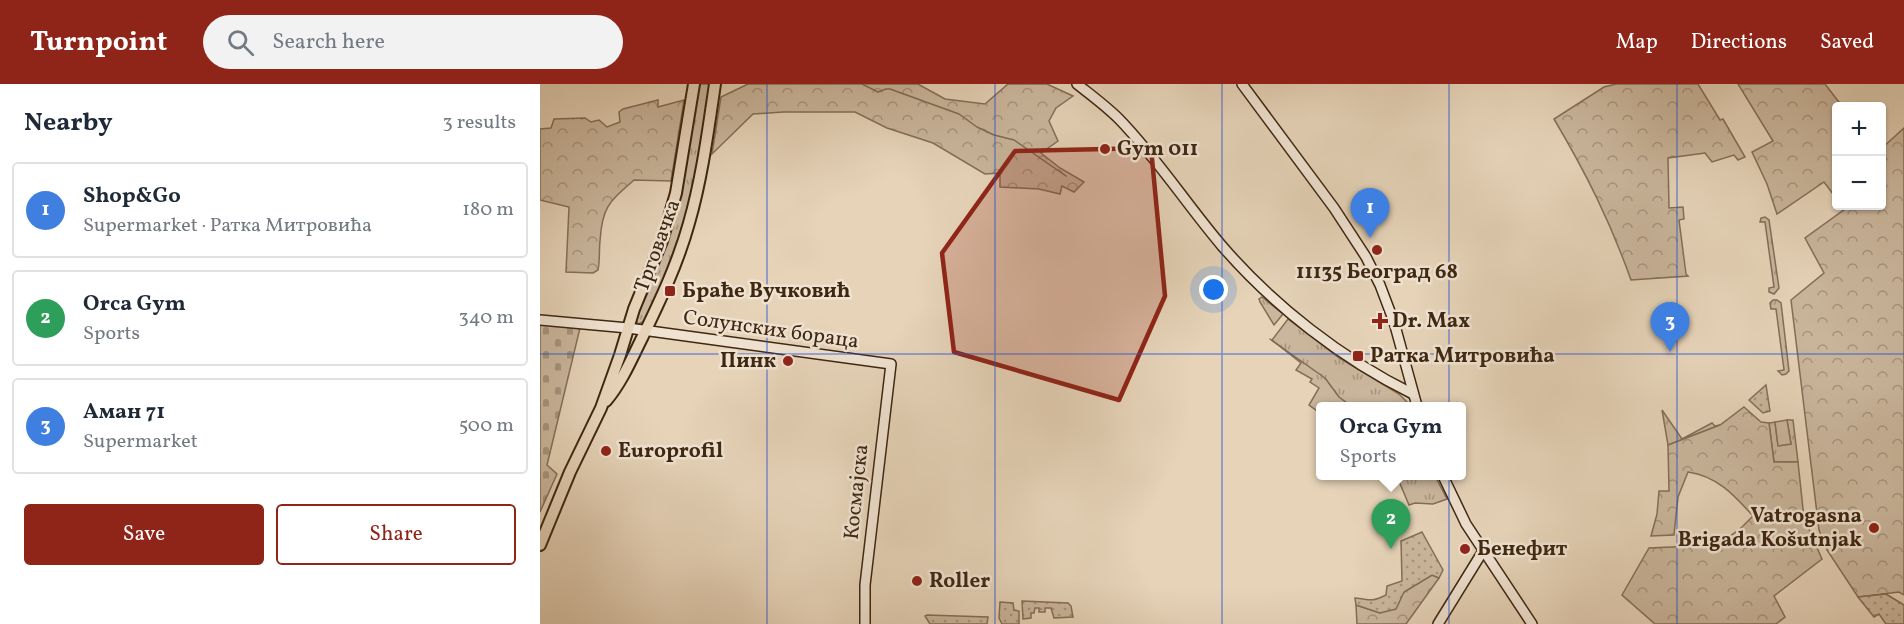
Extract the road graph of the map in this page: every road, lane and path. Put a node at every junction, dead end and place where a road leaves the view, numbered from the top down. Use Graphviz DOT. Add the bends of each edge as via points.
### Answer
graph roads {
  1 [pos="694,84"];
  2 [pos="1077,84"];
  3 [pos="1242,84"];
  4 [pos="714,85"];
  5 [pos="540,320"];
  6 [pos="628,328"];
  7 [pos="646,330"];
  8 [pos="891,364"];
  9 [pos="1413,394"];
  10 [pos="1416,402"];
  11 [pos="601,408"];
  12 [pos="1445,480"];
  13 [pos="540,545"];
  14 [pos="1483,551"];
  15 [pos="865,624"];
  16 [pos="1438,624"];
  17 [pos="1532,624"];
  1 -- 6 [label="main road, Трговачка" via="676,193"];
  2 -- 9 [label="street" via="1123,123 1221,246 1263,288 1343,352"];
  3 -- 9 [label="street" via="1366,257 1394,322"];
  4 -- 7 [label="main road, Трговачка" via="693,211 671,276"];
  5 -- 6 [label="street"];
  6 -- 7 [label="street, Солунских бораца"];
  6 -- 11 [label="main road, Трговачка"];
  7 -- 8 [label="street, Солунских бораца"];
  7 -- 11 [label="main road, Трговачка" via="622,379"];
  8 -- 15 [label="street, Космајска" via="865,585"];
  9 -- 10 [label="street"];
  11 -- 13 [label="main road, Трговачка"];
  12 -- 14 [label="street"];
  14 -- 16 [label="street"];
  14 -- 17 [label="street"];
}
